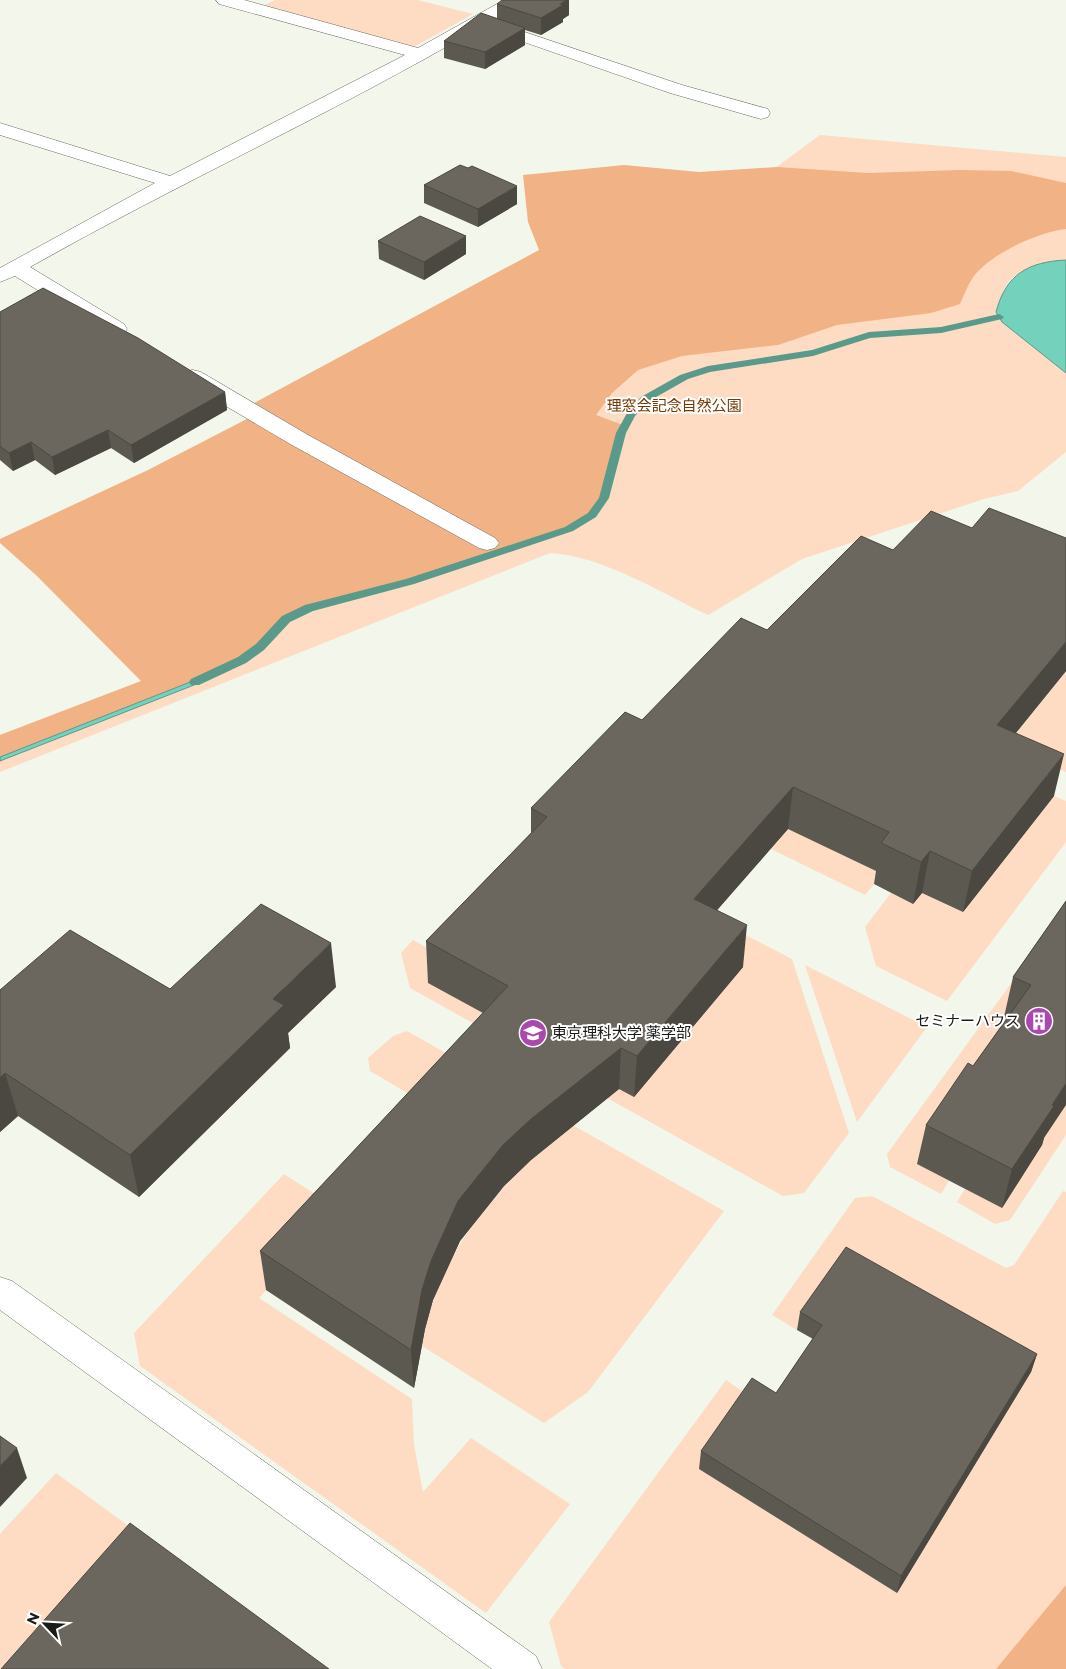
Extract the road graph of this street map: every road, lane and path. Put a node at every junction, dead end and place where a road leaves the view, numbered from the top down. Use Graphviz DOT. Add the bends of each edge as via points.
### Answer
graph roads {
  1 [pos="225,0"];
  2 [pos="516,0"];
  3 [pos="480,22"];
  4 [pos="421,54"];
  5 [pos="760,113"];
  6 [pos="0,129"];
  7 [pos="171,182"];
  8 [pos="8,271"];
  9 [pos="138,343"];
  10 [pos="178,368"];
  11 [pos="486,543"];
  12 [pos="0,1291"];
  13 [pos="522,1669"];
  1 -- 4 [label="street"];
  2 -- 3 [label="street"];
  3 -- 4 [label="street"];
  3 -- 5 [label="street" via="676,89"];
  4 -- 7 [label="street"];
  6 -- 7 [label="street"];
  7 -- 8 [label="street"];
  8 -- 9 [label="street"];
  10 -- 11 [label="street"];
  12 -- 13 [label="street"];
}
